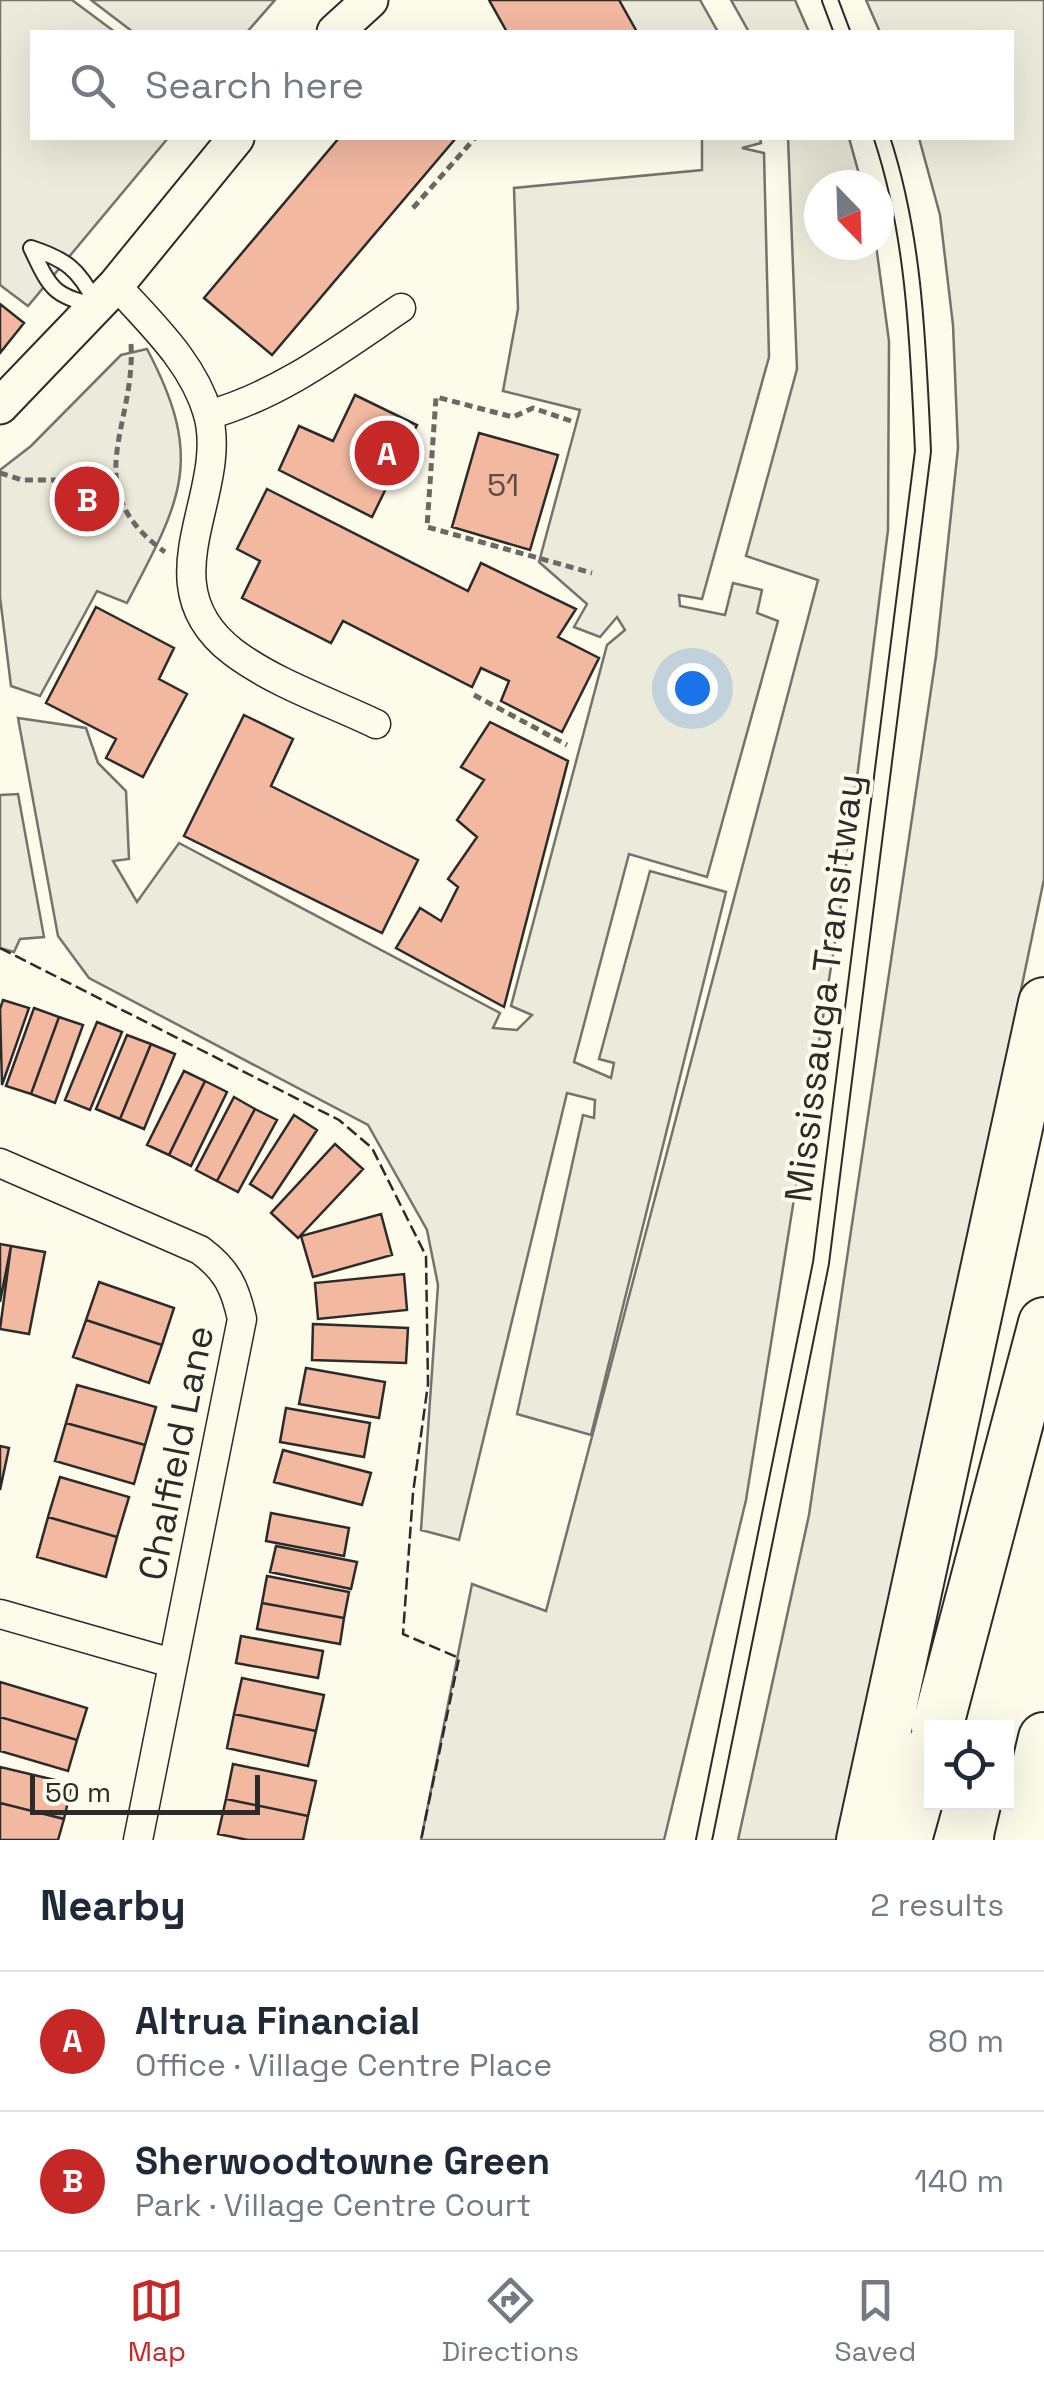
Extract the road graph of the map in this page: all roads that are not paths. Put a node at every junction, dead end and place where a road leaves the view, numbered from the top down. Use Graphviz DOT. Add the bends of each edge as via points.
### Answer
graph roads {
  1 [pos="370,0"];
  2 [pos="830,0"];
  3 [pos="337,30"];
  4 [pos="841,30"];
  5 [pos="234,140"];
  6 [pos="883,140"];
  7 [pos="106,295"];
  8 [pos="401,308"];
  9 [pos="0,406"];
  10 [pos="208,415"];
  11 [pos="376,724"];
  12 [pos="1044,1002"];
  13 [pos="0,1163"];
  14 [pos="1044,1323"];
  15 [pos="0,1614"];
  16 [pos="172,1664"];
  17 [pos="939,1720"];
  18 [pos="1044,1738"];
  19 [pos="924,1776"];
  20 [pos="138,1840"];
  21 [pos="704,1840"];
  22 [pos="862,1840"];
  23 [pos="906,1840"];
  24 [pos="1020,1840"];
  1 -- 3 [label="street"];
  2 -- 4 [label="lane"];
  5 -- 7 [label="street"];
  6 -- 21 [label="lane, Mississauga Transitway" via="916,316 923,451 821,1263"];
  7 -- 7 [label="lane" via="67,260 31,248 64,299"];
  7 -- 9 [label="street"];
  7 -- 10 [label="street" via="178,352"];
  8 -- 10 [label="street" via="302,376"];
  10 -- 11 [label="street" via="191,549 190,582 199,608 232,652"];
  12 -- 22 [label="highway"];
  13 -- 16 [label="street, Chalfield Lane" via="200,1250 235,1287 242,1319 232,1385"];
  14 -- 17 [label="highway"];
  15 -- 16 [label="street"];
  16 -- 20 [label="street, Chalfield Lane"];
  18 -- 24 [label="highway"];
  19 -- 23 [label="highway"];
}
